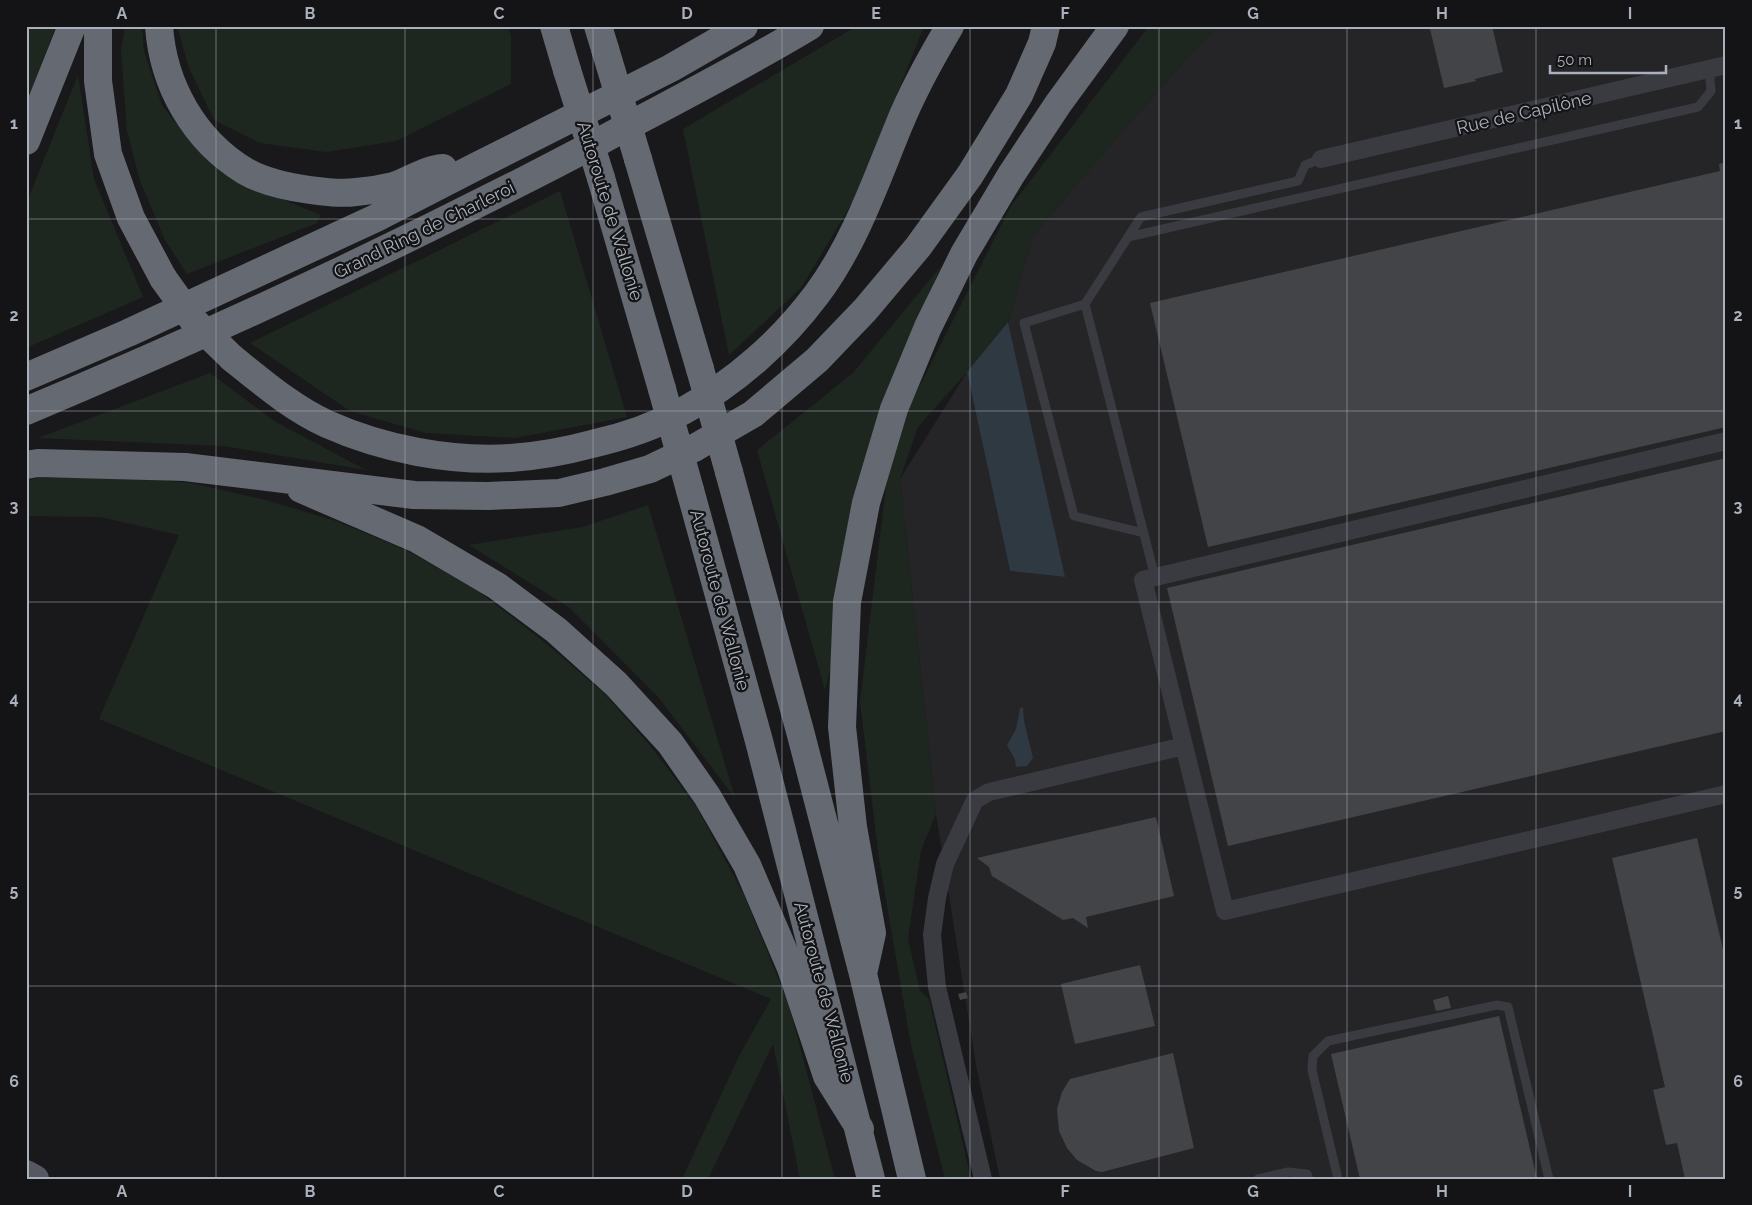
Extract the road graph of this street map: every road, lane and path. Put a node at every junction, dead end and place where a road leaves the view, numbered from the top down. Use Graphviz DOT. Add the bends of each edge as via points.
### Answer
graph roads {
  1 [pos="72,26"];
  2 [pos="98,26"];
  3 [pos="159,26"];
  4 [pos="554,26"];
  5 [pos="744,26"];
  6 [pos="810,26"];
  7 [pos="950,26"];
  8 [pos="1046,26"];
  9 [pos="1115,26"];
  10 [pos="601,38"];
  11 [pos="1718,67"];
  12 [pos="26,141"];
  13 [pos="1321,159"];
  14 [pos="475,167"];
  15 [pos="1128,237"];
  16 [pos="1085,304"];
  17 [pos="26,376"];
  18 [pos="26,411"];
  19 [pos="1726,441"];
  20 [pos="26,465"];
  21 [pos="272,476"];
  22 [pos="1144,533"];
  23 [pos="1155,577"];
  24 [pos="1184,746"];
  25 [pos="1726,794"];
  26 [pos="864,974"];
  27 [pos="860,1129"];
  28 [pos="26,1174"];
  29 [pos="35,1179"];
  30 [pos="871,1179"];
  31 [pos="912,1179"];
  32 [pos="982,1179"];
  33 [pos="1258,1179"];
  34 [pos="1309,1179"];
  35 [pos="1338,1179"];
  36 [pos="1549,1179"];
  1 -- 12 [label="highway"];
  2 -- 7 [label="highway, bridge" via="98,82 108,154 131,218 163,278 193,320 276,394 325,423 366,439 413,451 458,457 510,458 556,453 639,431 683,411 741,373 780,338 817,294 845,251 872,195 903,114"];
  3 -- 14 [label="highway" via="166,66 176,97 189,119 226,157 265,180 292,188 352,192 393,186 439,169"];
  4 -- 27 [label="highway, Autoroute de Wallonie, bridge" via="662,389 759,741"];
  5 -- 14 [label="highway, Grand Ring de Charleroi" via="671,68"];
  6 -- 18 [label="highway, Grand Ring de Charleroi" via="571,156 397,244 142,363"];
  8 -- 21 [label="highway" via="1019,95 970,175 918,247 817,360 753,414 696,448 650,468 559,493 414,495"];
  9 -- 26 [label="highway" via="1058,104 964,254 928,327 894,409 866,503 847,602 842,727 853,827 872,933"];
  10 -- 26 [label="highway, bridge" via="729,472"];
  11 -- 13 [label="street, Rue de Capilône"];
  11 -- 15 [label="lane" via="1711,90 1698,107"];
  13 -- 15 [label="lane" via="1305,165 1298,181 1141,217"];
  14 -- 17 [label="highway, Grand Ring de Charleroi" via="280,263"];
  15 -- 16 [label="lane"];
  16 -- 22 [label="lane"];
  16 -- 22 [label="lane" via="1024,323 1074,516"];
  19 -- 23 [label="street"];
  20 -- 21 [label="highway" via="185,467"];
  21 -- 27 [label="highway" via="417,539 497,586 570,642 616,684 670,743 747,865 791,968 826,1076"];
  22 -- 23 [label="lane"];
  23 -- 24 [label="street" via="1143,580"];
  24 -- 25 [label="street" via="1225,911"];
  24 -- 32 [label="street" via="989,792 975,800 961,829 945,864 932,944 937,987"];
  26 -- 31 [label="highway"];
  27 -- 30 [label="highway, Autoroute de Wallonie"];
  28 -- 29 [label="main road"];
  33 -- 34 [label="lane" via="1288,1172 1307,1174"];
  35 -- 36 [label="lane" via="1312,1070 1313,1056 1328,1041 1496,1005 1508,1007"];
}
